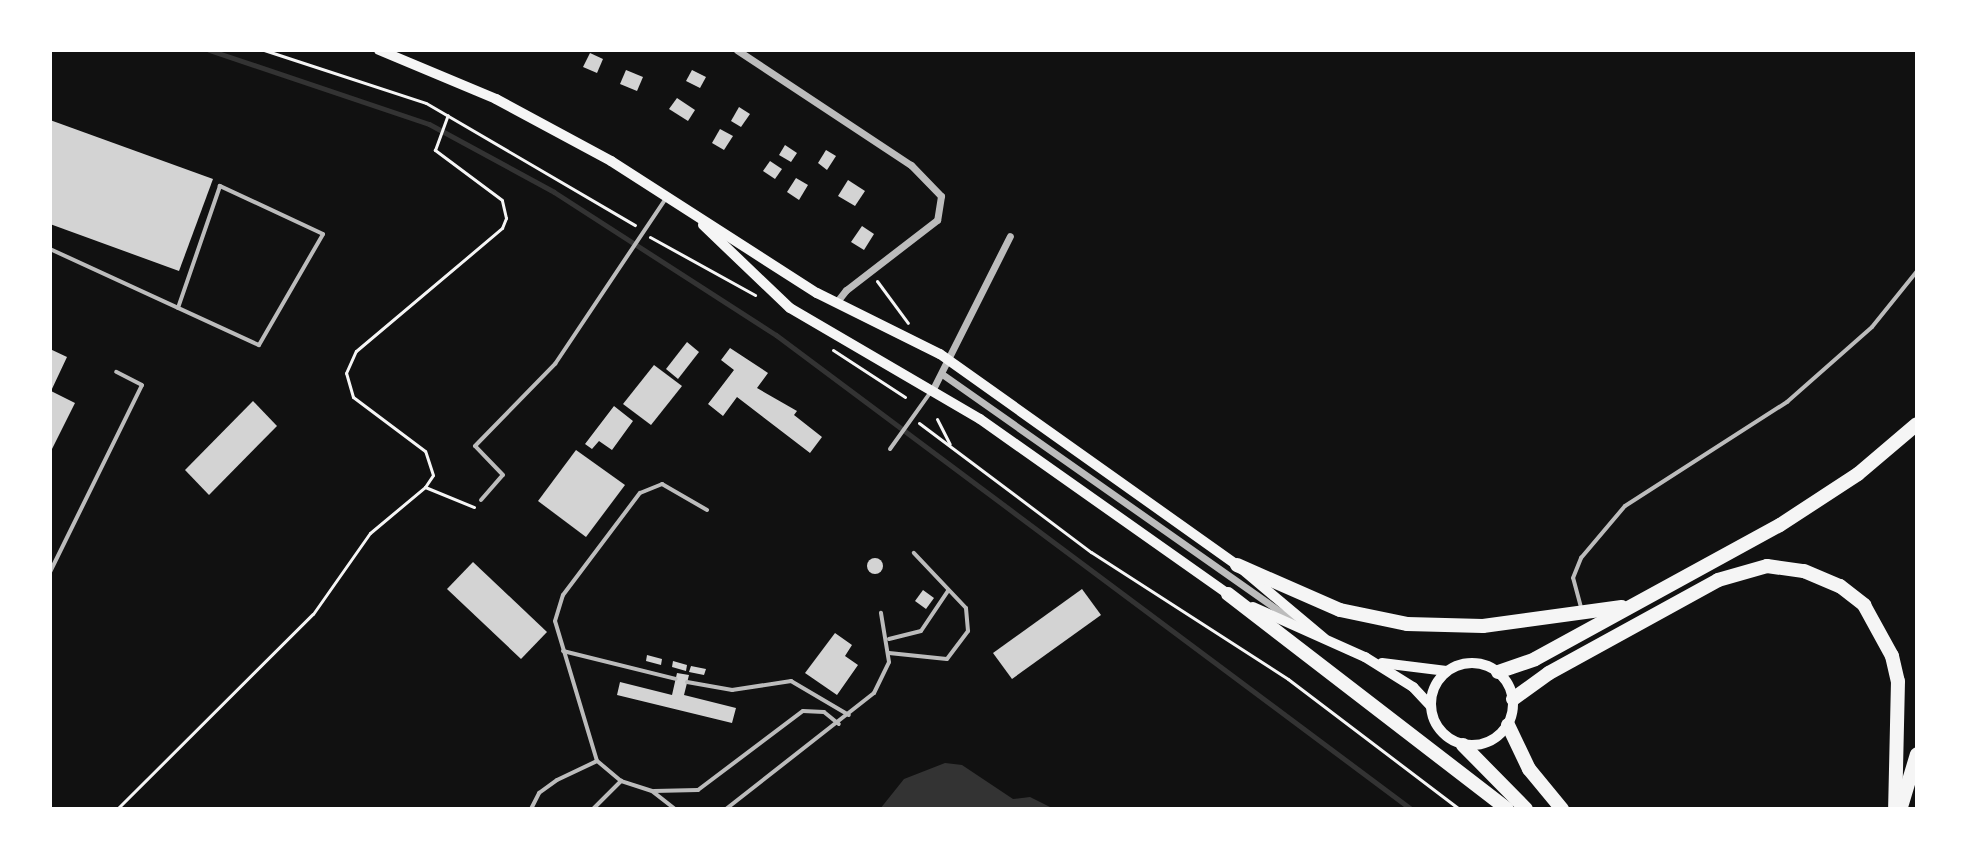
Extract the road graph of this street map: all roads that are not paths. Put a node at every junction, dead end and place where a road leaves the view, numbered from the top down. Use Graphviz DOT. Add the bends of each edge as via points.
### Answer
graph roads {
  1 [pos="379,50"];
  2 [pos="737,50"];
  3 [pos="667,196"];
  4 [pos="1010,236"];
  5 [pos="50,249"];
  6 [pos="1917,271"];
  7 [pos="836,303"];
  8 [pos="178,308"];
  9 [pos="950,361"];
  10 [pos="116,372"];
  11 [pos="942,374"];
  12 [pos="933,389"];
  13 [pos="1917,424"];
  14 [pos="890,449"];
  15 [pos="481,500"];
  16 [pos="707,510"];
  17 [pos="914,553"];
  18 [pos="1237,565"];
  19 [pos="50,572"];
  20 [pos="948,590"];
  21 [pos="1228,594"];
  22 [pos="1630,606"];
  23 [pos="1583,611"];
  24 [pos="881,613"];
  25 [pos="1324,638"];
  26 [pos="889,639"];
  27 [pos="563,651"];
  28 [pos="889,653"];
  29 [pos="1365,657"];
  30 [pos="1447,671"];
  31 [pos="1498,672"];
  32 [pos="676,679"];
  33 [pos="687,682"];
  34 [pos="1513,699"];
  35 [pos="1430,705"];
  36 [pos="850,715"];
  37 [pos="839,724"];
  38 [pos="1508,725"];
  39 [pos="1463,745"];
  40 [pos="1917,754"];
  41 [pos="597,761"];
  42 [pos="621,781"];
  43 [pos="652,791"];
  44 [pos="531,809"];
  45 [pos="593,809"];
  46 [pos="675,809"];
  47 [pos="726,809"];
  48 [pos="1507,809"];
  49 [pos="1526,809"];
  50 [pos="1562,809"];
  51 [pos="1898,809"];
  1 -- 3 [label="main road" via="496,99"];
  2 -- 7 [label="street" via="911,165 938,191 942,208 937,220"];
  3 -- 7 [label="main road"];
  3 -- 12 [label="main road" via="790,308"];
  3 -- 15 [label="lane" via="555,364 475,446 503,475"];
  4 -- 9 [label="street"];
  5 -- 8 [label="lane"];
  6 -- 23 [label="lane" via="1872,327 1787,402 1625,506 1581,558 1573,578"];
  7 -- 9 [label="main road"];
  8 -- 8 [label="lane" via="259,345 323,234 220,186"];
  9 -- 11 [label="street"];
  9 -- 18 [label="main road"];
  10 -- 19 [label="lane" via="142,385"];
  11 -- 12 [label="street"];
  11 -- 25 [label="street" via="1232,580"];
  12 -- 14 [label="lane"];
  12 -- 21 [label="main road"];
  13 -- 22 [label="highway" via="1828,495"];
  16 -- 27 [label="lane" via="675,487 650,486 640,493 563,595 555,621"];
  17 -- 20 [label="lane"];
  18 -- 23 [label="highway" via="1340,610 1407,624 1483,626"];
  18 -- 25 [label="main road"];
  20 -- 26 [label="lane" via="921,631"];
  20 -- 28 [label="lane" via="970,619 968,631 947,659"];
  21 -- 25 [label="main road"];
  21 -- 48 [label="highway"];
  22 -- 23 [label="highway"];
  22 -- 31 [label="highway" via="1535,659"];
  24 -- 26 [label="lane"];
  25 -- 29 [label="main road"];
  26 -- 28 [label="lane"];
  27 -- 32 [label="lane"];
  27 -- 41 [label="lane"];
  28 -- 36 [label="lane" via="882,682"];
  29 -- 30 [label="main road" via="1425,672"];
  29 -- 35 [label="main road" via="1413,687"];
  30 -- 31 [label="main road" via="1473,663"];
  30 -- 35 [label="main road" via="1434,686"];
  31 -- 34 [label="main road"];
  33 -- 36 [label="lane" via="732,690 791,681"];
  34 -- 38 [label="main road"];
  34 -- 51 [label="highway" via="1549,673 1718,580 1767,566 1804,571 1840,586 1864,605 1892,656 1898,681"];
  35 -- 39 [label="main road" via="1440,730"];
  36 -- 37 [label="lane"];
  37 -- 43 [label="lane" via="817,710 798,713 711,782 689,793"];
  37 -- 47 [label="lane"];
  38 -- 39 [label="main road" via="1488,742"];
  38 -- 50 [label="highway" via="1529,769"];
  39 -- 49 [label="highway"];
  40 -- 51 [label="highway"];
  41 -- 42 [label="lane"];
  41 -- 44 [label="lane" via="539,793"];
  42 -- 43 [label="lane"];
  42 -- 45 [label="lane"];
  43 -- 46 [label="lane"];
}
